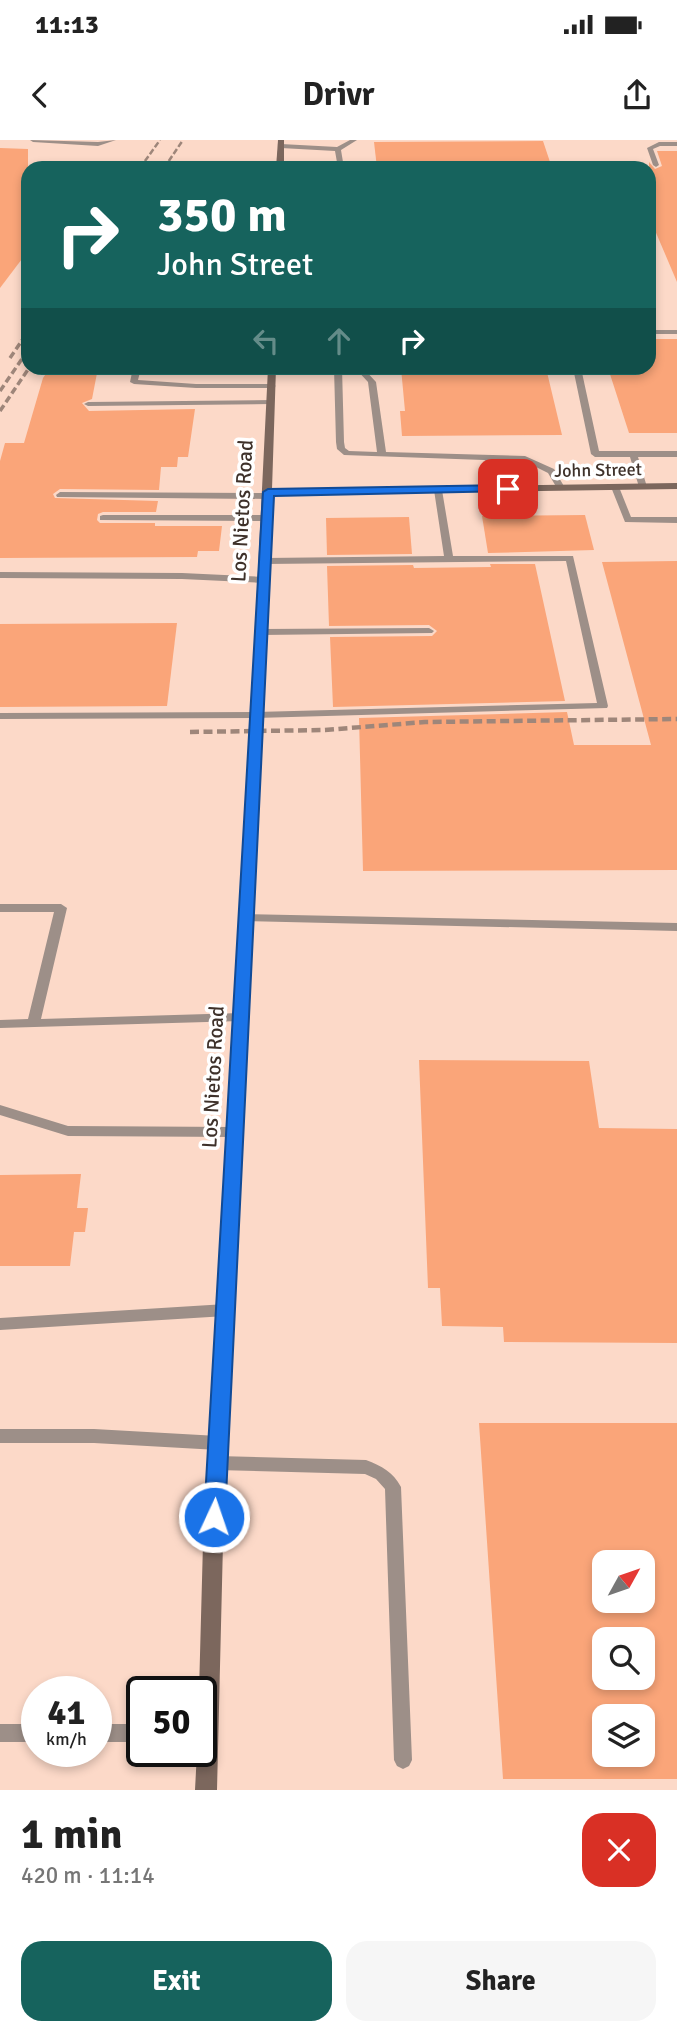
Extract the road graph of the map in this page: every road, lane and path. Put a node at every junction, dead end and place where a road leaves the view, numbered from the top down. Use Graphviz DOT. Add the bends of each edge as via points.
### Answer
graph roads {
  1 [pos="33,140"];
  2 [pos="113,140"];
  3 [pos="354,140"];
  4 [pos="281,143"];
  5 [pos="677,144"];
  6 [pos="338,149"];
  7 [pos="280,161"];
  8 [pos="340,161"];
  9 [pos="655,161"];
  10 [pos="656,332"];
  11 [pos="677,332"];
  12 [pos="136,375"];
  13 [pos="272,375"];
  14 [pos="339,375"];
  15 [pos="366,375"];
  16 [pos="578,375"];
  17 [pos="272,386"];
  18 [pos="271,402"];
  19 [pos="88,404"];
  20 [pos="633,454"];
  21 [pos="677,454"];
  22 [pos="382,455"];
  23 [pos="480,456"];
  24 [pos="677,486"];
  25 [pos="615,487"];
  26 [pos="643,487"];
  27 [pos="561,488"];
  28 [pos="508,489"];
  29 [pos="438,490"];
  30 [pos="268,494"];
  31 [pos="60,495"];
  32 [pos="103,518"];
  33 [pos="267,519"];
  34 [pos="677,520"];
  35 [pos="449,559"];
  36 [pos="265,561"];
  37 [pos="0,575"];
  38 [pos="264,580"];
  39 [pos="429,631"];
  40 [pos="261,632"];
  41 [pos="256,715"];
  42 [pos="0,716"];
  43 [pos="0,908"];
  44 [pos="246,918"];
  45 [pos="677,927"];
  46 [pos="241,1017"];
  47 [pos="0,1024"];
  48 [pos="33,1024"];
  49 [pos="0,1110"];
  50 [pos="235,1132"];
  51 [pos="226,1310"];
  52 [pos="0,1324"];
  53 [pos="0,1436"];
  54 [pos="218,1443"];
  55 [pos="217,1464"];
  56 [pos="207,1676"];
  57 [pos="0,1733"];
  58 [pos="21,1733"];
  59 [pos="402,1760"];
  60 [pos="205,1767"];
  61 [pos="206,1790"];
  1 -- 2 [label="lane" via="106,144"];
  3 -- 6 [label="lane"];
  4 -- 6 [label="lane"];
  4 -- 7 [label="main road"];
  5 -- 9 [label="lane" via="650,148"];
  6 -- 8 [label="lane"];
  10 -- 11 [label="lane"];
  12 -- 17 [label="lane" via="134,382"];
  13 -- 17 [label="main road, Los Nietos Road"];
  14 -- 22 [label="lane" via="341,449"];
  15 -- 22 [label="lane" via="372,382"];
  16 -- 20 [label="lane" via="595,454"];
  17 -- 18 [label="main road, Los Nietos Road"];
  18 -- 19 [label="lane"];
  18 -- 30 [label="main road, Los Nietos Road"];
  20 -- 21 [label="lane"];
  20 -- 26 [label="lane"];
  22 -- 23 [label="lane"];
  23 -- 27 [label="lane" via="525,459 551,471"];
  23 -- 28 [label="lane" via="500,465"];
  24 -- 26 [label="main road, John Street"];
  25 -- 26 [label="main road, John Street"];
  25 -- 27 [label="main road, John Street"];
  25 -- 34 [label="lane" via="628,520"];
  27 -- 28 [label="main road, John Street"];
  28 -- 29 [label="main road, John Street"];
  29 -- 30 [label="main road, John Street"];
  29 -- 35 [label="lane"];
  30 -- 31 [label="lane"];
  30 -- 33 [label="main road, Los Nietos Road"];
  32 -- 33 [label="lane"];
  33 -- 36 [label="main road, Los Nietos Road"];
  35 -- 36 [label="lane"];
  35 -- 41 [label="lane" via="570,558 603,706"];
  36 -- 38 [label="main road, Los Nietos Road"];
  37 -- 38 [label="lane"];
  38 -- 40 [label="main road, Los Nietos Road"];
  39 -- 40 [label="lane"];
  40 -- 41 [label="main road, Los Nietos Road"];
  41 -- 42 [label="lane"];
  41 -- 44 [label="main road, Los Nietos Road"];
  43 -- 48 [label="lane" via="61,908"];
  44 -- 45 [label="lane"];
  44 -- 46 [label="main road, Los Nietos Road"];
  46 -- 48 [label="lane"];
  46 -- 50 [label="main road, Los Nietos Road"];
  47 -- 48 [label="lane"];
  49 -- 50 [label="lane" via="68,1131"];
  50 -- 51 [label="main road, Los Nietos Road"];
  51 -- 52 [label="lane"];
  51 -- 54 [label="main road, Los Nietos Road"];
  53 -- 54 [label="lane"];
  54 -- 55 [label="main road, Los Nietos Road"];
  55 -- 56 [label="main road, Los Nietos Road"];
  55 -- 59 [label="lane" via="366,1467 382,1474 393,1487"];
  57 -- 58 [label="lane"];
  60 -- 61 [label="main road, Los Nietos Road"];
}
